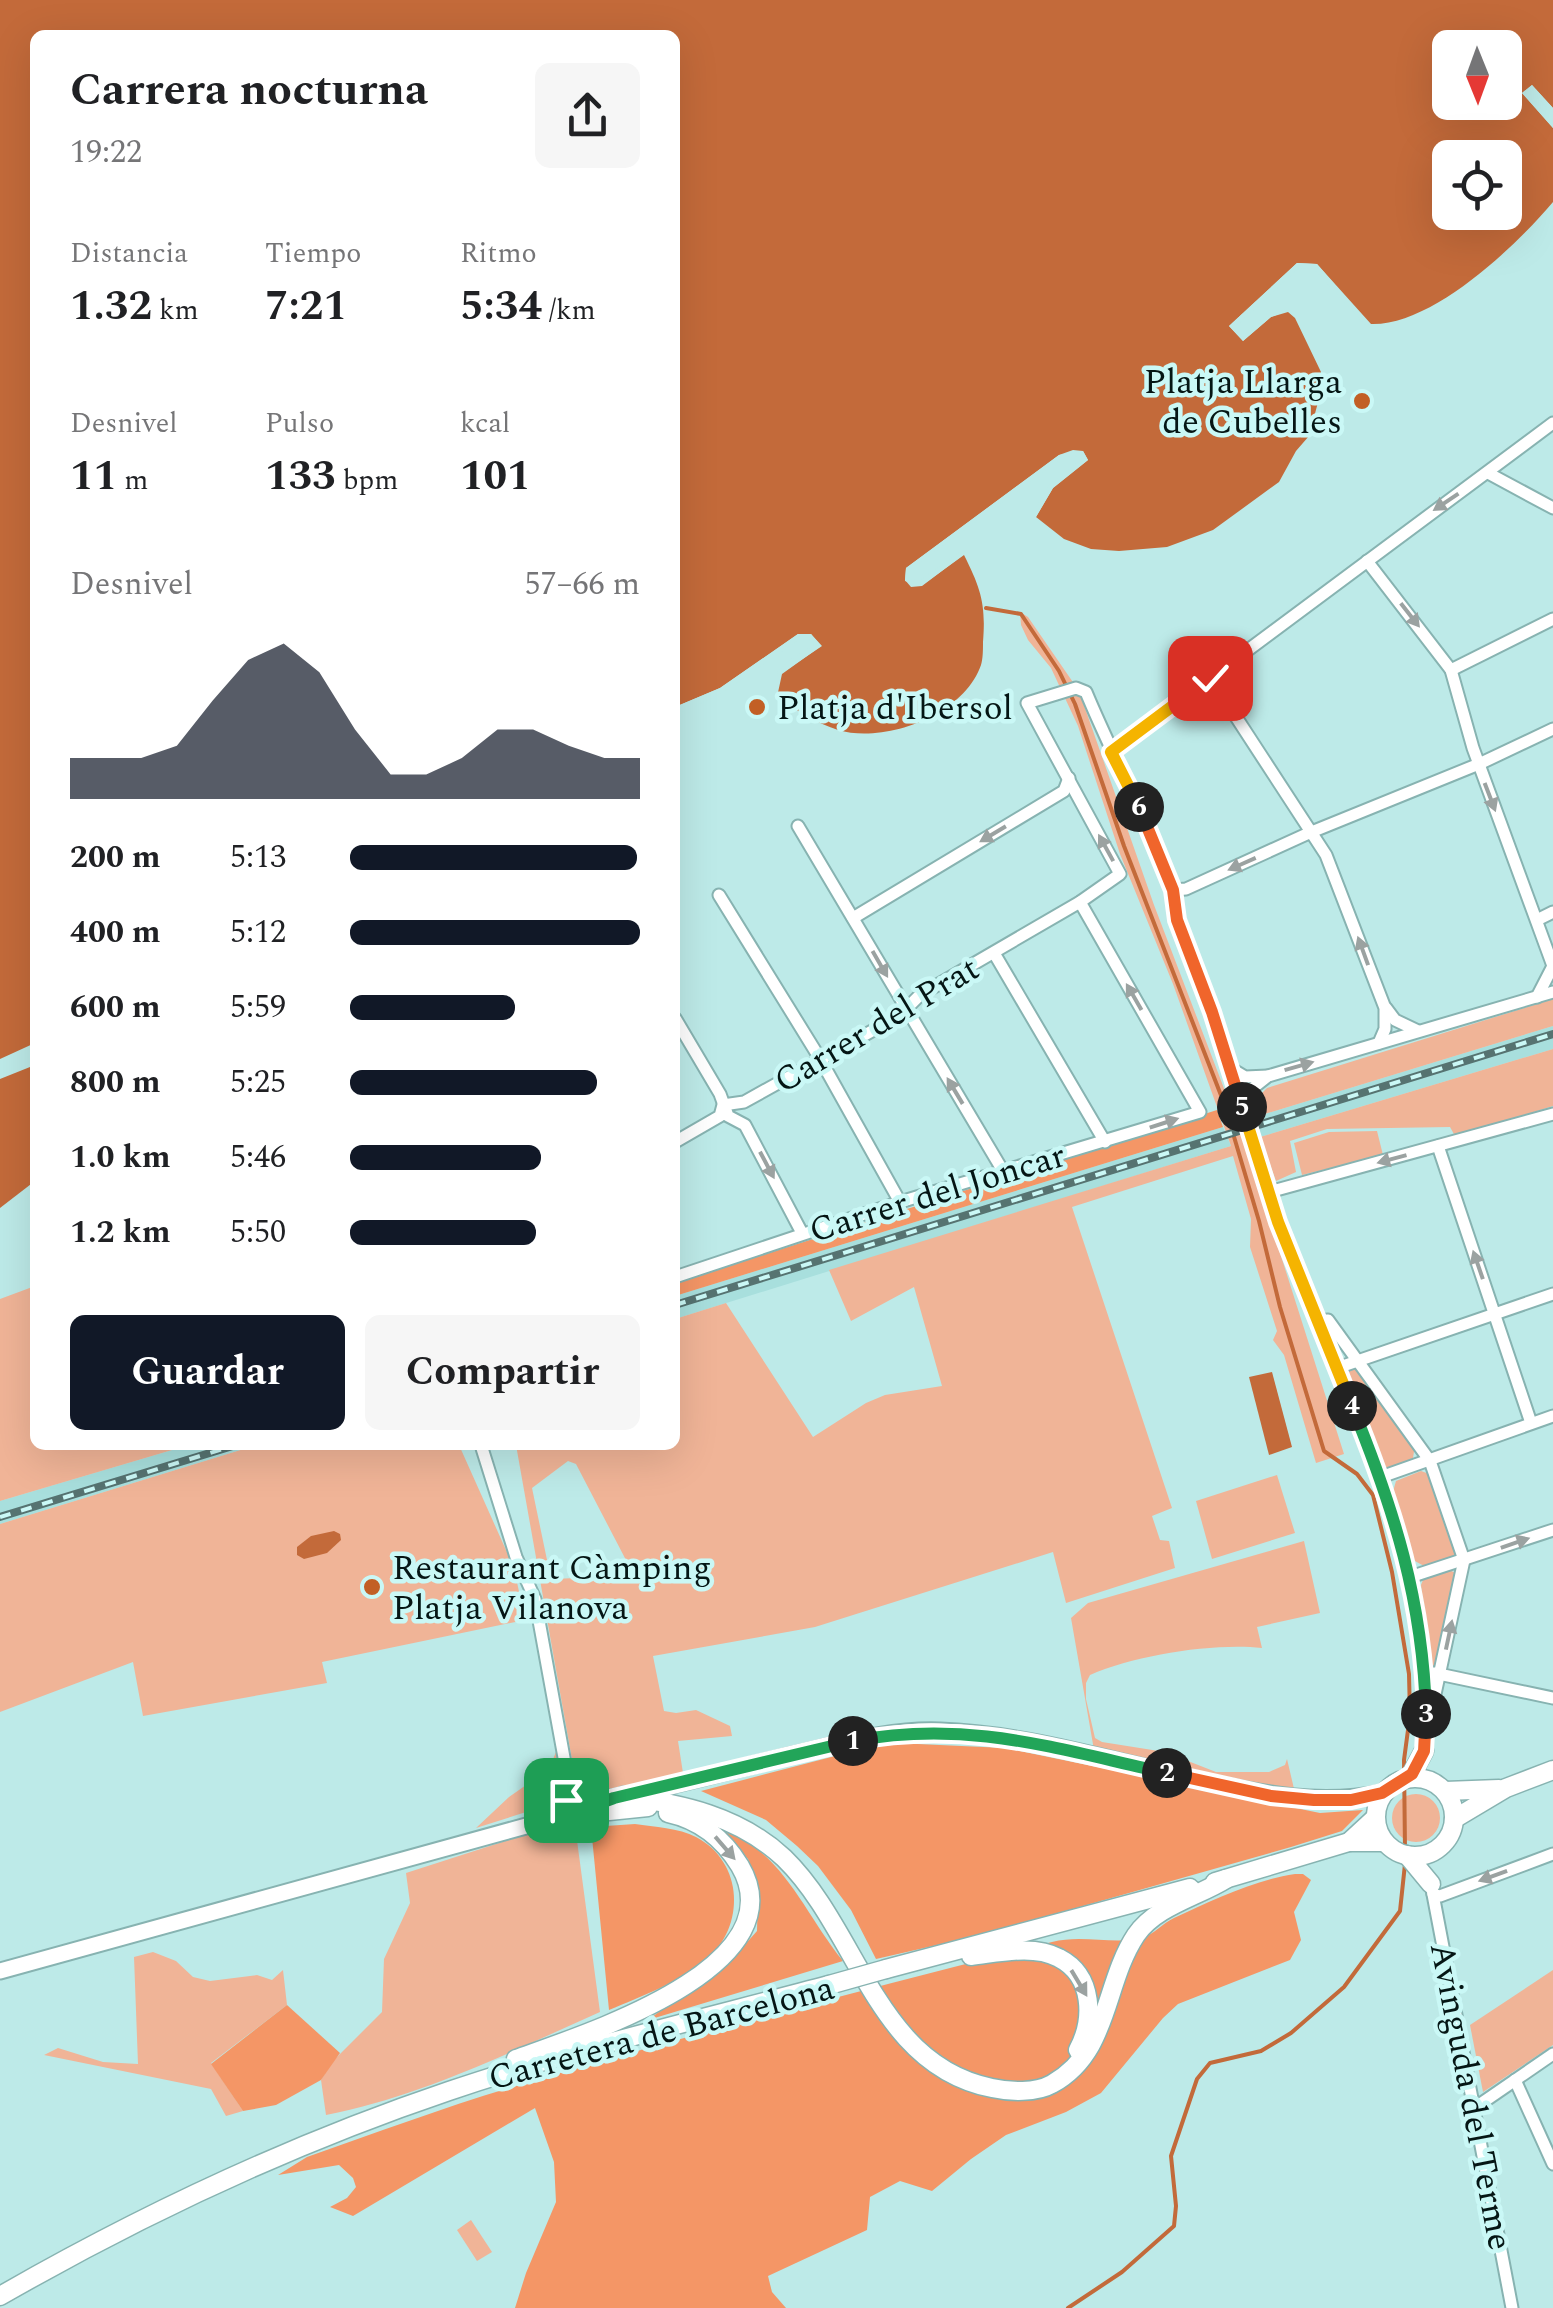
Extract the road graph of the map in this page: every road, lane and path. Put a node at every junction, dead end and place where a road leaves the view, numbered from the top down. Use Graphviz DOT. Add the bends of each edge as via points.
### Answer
graph roads {
  1 [pos="1553,424"];
  2 [pos="1488,473"];
  3 [pos="1553,508"];
  4 [pos="1367,562"];
  5 [pos="1553,620"];
  6 [pos="1451,670"];
  7 [pos="1210,678"];
  8 [pos="1553,729"];
  9 [pos="1111,752"];
  10 [pos="1479,764"];
  11 [pos="1069,778"];
  12 [pos="1064,791"];
  13 [pos="1078,796"];
  14 [pos="798,826"];
  15 [pos="1309,833"];
  16 [pos="1173,890"];
  17 [pos="719,895"];
  18 [pos="1080,902"];
  19 [pos="1553,912"];
  20 [pos="854,918"];
  21 [pos="1537,920"];
  22 [pos="994,954"];
  23 [pos="1553,992"];
  24 [pos="1536,997"];
  25 [pos="1386,1008"];
  26 [pos="906,1011"];
  27 [pos="680,1027"];
  28 [pos="1418,1032"];
  29 [pos="1379,1042"];
  30 [pos="820,1059"];
  31 [pos="1230,1068"];
  32 [pos="1268,1076"];
  33 [pos="723,1106"];
  34 [pos="1553,1114"];
  35 [pos="1246,1119"];
  36 [pos="680,1139"];
  37 [pos="1105,1142"];
  38 [pos="1438,1146"];
  39 [pos="1003,1170"];
  40 [pos="1269,1192"];
  41 [pos="900,1202"];
  42 [pos="802,1233"];
  43 [pos="680,1275"];
  44 [pos="1553,1294"];
  45 [pos="1495,1314"];
  46 [pos="1318,1321"];
  47 [pos="1357,1361"];
  48 [pos="1336,1368"];
  49 [pos="1553,1416"];
  50 [pos="1531,1424"];
  51 [pos="483,1451"];
  52 [pos="1430,1461"];
  53 [pos="1381,1477"];
  54 [pos="1553,1530"];
  55 [pos="1464,1560"];
  56 [pos="1410,1578"];
  57 [pos="1424,1672"];
  58 [pos="1441,1674"];
  59 [pos="1553,1698"];
  60 [pos="1426,1730"];
  61 [pos="1424,1751"];
  62 [pos="1553,1772"];
  63 [pos="568,1778"];
  64 [pos="1413,1779"];
  65 [pos="1506,1788"];
  66 [pos="1445,1791"];
  67 [pos="1382,1793"];
  68 [pos="557,1797"];
  69 [pos="619,1797"];
  70 [pos="674,1804"];
  71 [pos="640,1808"];
  72 [pos="566,1816"];
  73 [pos="1375,1818"];
  74 [pos="1454,1819"];
  75 [pos="536,1824"];
  76 [pos="1350,1842"];
  77 [pos="1384,1842"];
  78 [pos="1436,1850"];
  79 [pos="1553,1854"];
  80 [pos="1405,1855"];
  81 [pos="1226,1879"];
  82 [pos="1432,1889"];
  83 [pos="926,1959"];
  84 [pos="0,1970"];
  85 [pos="1553,2054"];
  86 [pos="1515,2080"];
  87 [pos="1050,2086"];
  88 [pos="448,2092"];
  89 [pos="1476,2107"];
  90 [pos="1553,2164"];
  91 [pos="0,2296"];
  92 [pos="1512,2308"];
  1 -- 2 [label="street"];
  2 -- 3 [label="street"];
  2 -- 4 [label="street, one-way"];
  4 -- 6 [label="street, one-way"];
  4 -- 7 [label="street"];
  5 -- 6 [label="street"];
  6 -- 10 [label="street"];
  7 -- 9 [label="street"];
  7 -- 15 [label="street"];
  8 -- 10 [label="street"];
  9 -- 11 [label="street" via="1079,690 1026,703"];
  9 -- 16 [label="street"];
  10 -- 15 [label="street"];
  10 -- 21 [label="street, one-way"];
  11 -- 12 [label="street"];
  11 -- 13 [label="street"];
  12 -- 13 [label="street"];
  12 -- 20 [label="street, one-way"];
  18 -- 13 [label="street, Carrer del Prat, one-way" via="1120,874"];
  14 -- 20 [label="street"];
  15 -- 16 [label="street, one-way"];
  25 -- 15 [label="street, one-way" via="1340,885"];
  16 -- 31 [label="street" via="1177,920"];
  17 -- 30 [label="street"];
  18 -- 22 [label="street, Carrer del Prat"];
  37 -- 18 [label="street, Carrer del Joncar, one-way" via="1200,1112"];
  19 -- 21 [label="street"];
  20 -- 26 [label="street, one-way"];
  21 -- 24 [label="street" via="1553,966"];
  22 -- 26 [label="street, Carrer del Prat" via="920,995"];
  22 -- 37 [label="street"];
  23 -- 24 [label="street"];
  24 -- 28 [label="street"];
  25 -- 28 [label="street"];
  25 -- 29 [label="street"];
  26 -- 30 [label="street, Carrer del Prat"];
  39 -- 26 [label="street, one-way"];
  27 -- 33 [label="street"];
  28 -- 29 [label="street"];
  32 -- 29 [label="street, one-way"];
  30 -- 33 [label="street, Carrer del Prat" via="744,1102"];
  30 -- 41 [label="street"];
  31 -- 32 [label="street"];
  31 -- 35 [label="street"];
  32 -- 35 [label="street" via="1253,1088"];
  33 -- 36 [label="street, Carrer del Prat" via="720,1116"];
  33 -- 42 [label="street, one-way" via="746,1125"];
  34 -- 38 [label="street"];
  35 -- 40 [label="street"];
  37 -- 39 [label="street, Carrer del Joncar"];
  38 -- 40 [label="street, one-way"];
  45 -- 38 [label="street, one-way"];
  39 -- 41 [label="street, Carrer del Joncar"];
  40 -- 46 [label="street"];
  41 -- 42 [label="street, Carrer del Joncar"];
  42 -- 43 [label="street, Carrer del Joncar"];
  44 -- 45 [label="street"];
  45 -- 47 [label="street"];
  45 -- 50 [label="street"];
  46 -- 47 [label="street" via="1328,1320"];
  46 -- 48 [label="street"];
  47 -- 48 [label="street"];
  47 -- 52 [label="street"];
  48 -- 53 [label="street"];
  49 -- 50 [label="street"];
  50 -- 52 [label="street"];
  51 -- 63 [label="street" via="535,1599"];
  52 -- 53 [label="street"];
  52 -- 55 [label="street"];
  53 -- 56 [label="street"];
  55 -- 54 [label="street, one-way"];
  55 -- 56 [label="street"];
  58 -- 55 [label="street, one-way"];
  56 -- 57 [label="street"];
  57 -- 58 [label="street"];
  57 -- 60 [label="street"];
  58 -- 59 [label="street"];
  58 -- 60 [label="street"];
  60 -- 61 [label="street"];
  61 -- 64 [label="main road"];
  62 -- 65 [label="main road"];
  63 -- 68 [label="main road"];
  63 -- 69 [label="main road" via="576,1801"];
  63 -- 72 [label="main road"];
  64 -- 66 [label="main road"];
  64 -- 67 [label="main road"];
  65 -- 66 [label="main road"];
  65 -- 74 [label="main road"];
  66 -- 74 [label="main road"];
  67 -- 69 [label="main road" via="1351,1800 1271,1796 1005,1738 934,1731 842,1743"];
  67 -- 73 [label="main road"];
  68 -- 72 [label="main road" via="557,1809"];
  68 -- 75 [label="main road"];
  69 -- 70 [label="main road"];
  69 -- 72 [label="main road"];
  70 -- 71 [label="main road"];
  70 -- 87 [label="main road" via="740,1826 785,1860 831,1920 896,2029 924,2056 972,2084 1024,2091"];
  71 -- 72 [label="main road"];
  71 -- 88 [label="main road, one-way" via="680,1816 730,1849 748,1897 733,1944 665,2000"];
  72 -- 75 [label="main road"];
  73 -- 76 [label="main road"];
  73 -- 77 [label="main road"];
  74 -- 78 [label="main road"];
  75 -- 84 [label="main road"];
  76 -- 77 [label="main road"];
  76 -- 81 [label="main road, Carretera de Barcelona"];
  77 -- 80 [label="main road"];
  78 -- 80 [label="main road"];
  78 -- 82 [label="main road"];
  79 -- 82 [label="street, one-way" via="1440,1896"];
  80 -- 82 [label="main road"];
  81 -- 83 [label="main road, Carretera de Barcelona"];
  81 -- 87 [label="main road" via="1168,1908 1138,1932 1095,2042 1082,2062"];
  82 -- 89 [label="street, Avinguda del Terme"];
  83 -- 87 [label="main road, one-way" via="1021,1950 1060,1958 1081,1979 1090,2019 1073,2060"];
  83 -- 88 [label="main road, Carretera de Barcelona, bridge"];
  85 -- 86 [label="street"];
  86 -- 89 [label="street"];
  86 -- 90 [label="street"];
  88 -- 91 [label="main road, Carretera de Barcelona" via="210,2187"];
  89 -- 92 [label="street, Avinguda del Terme"];
}
